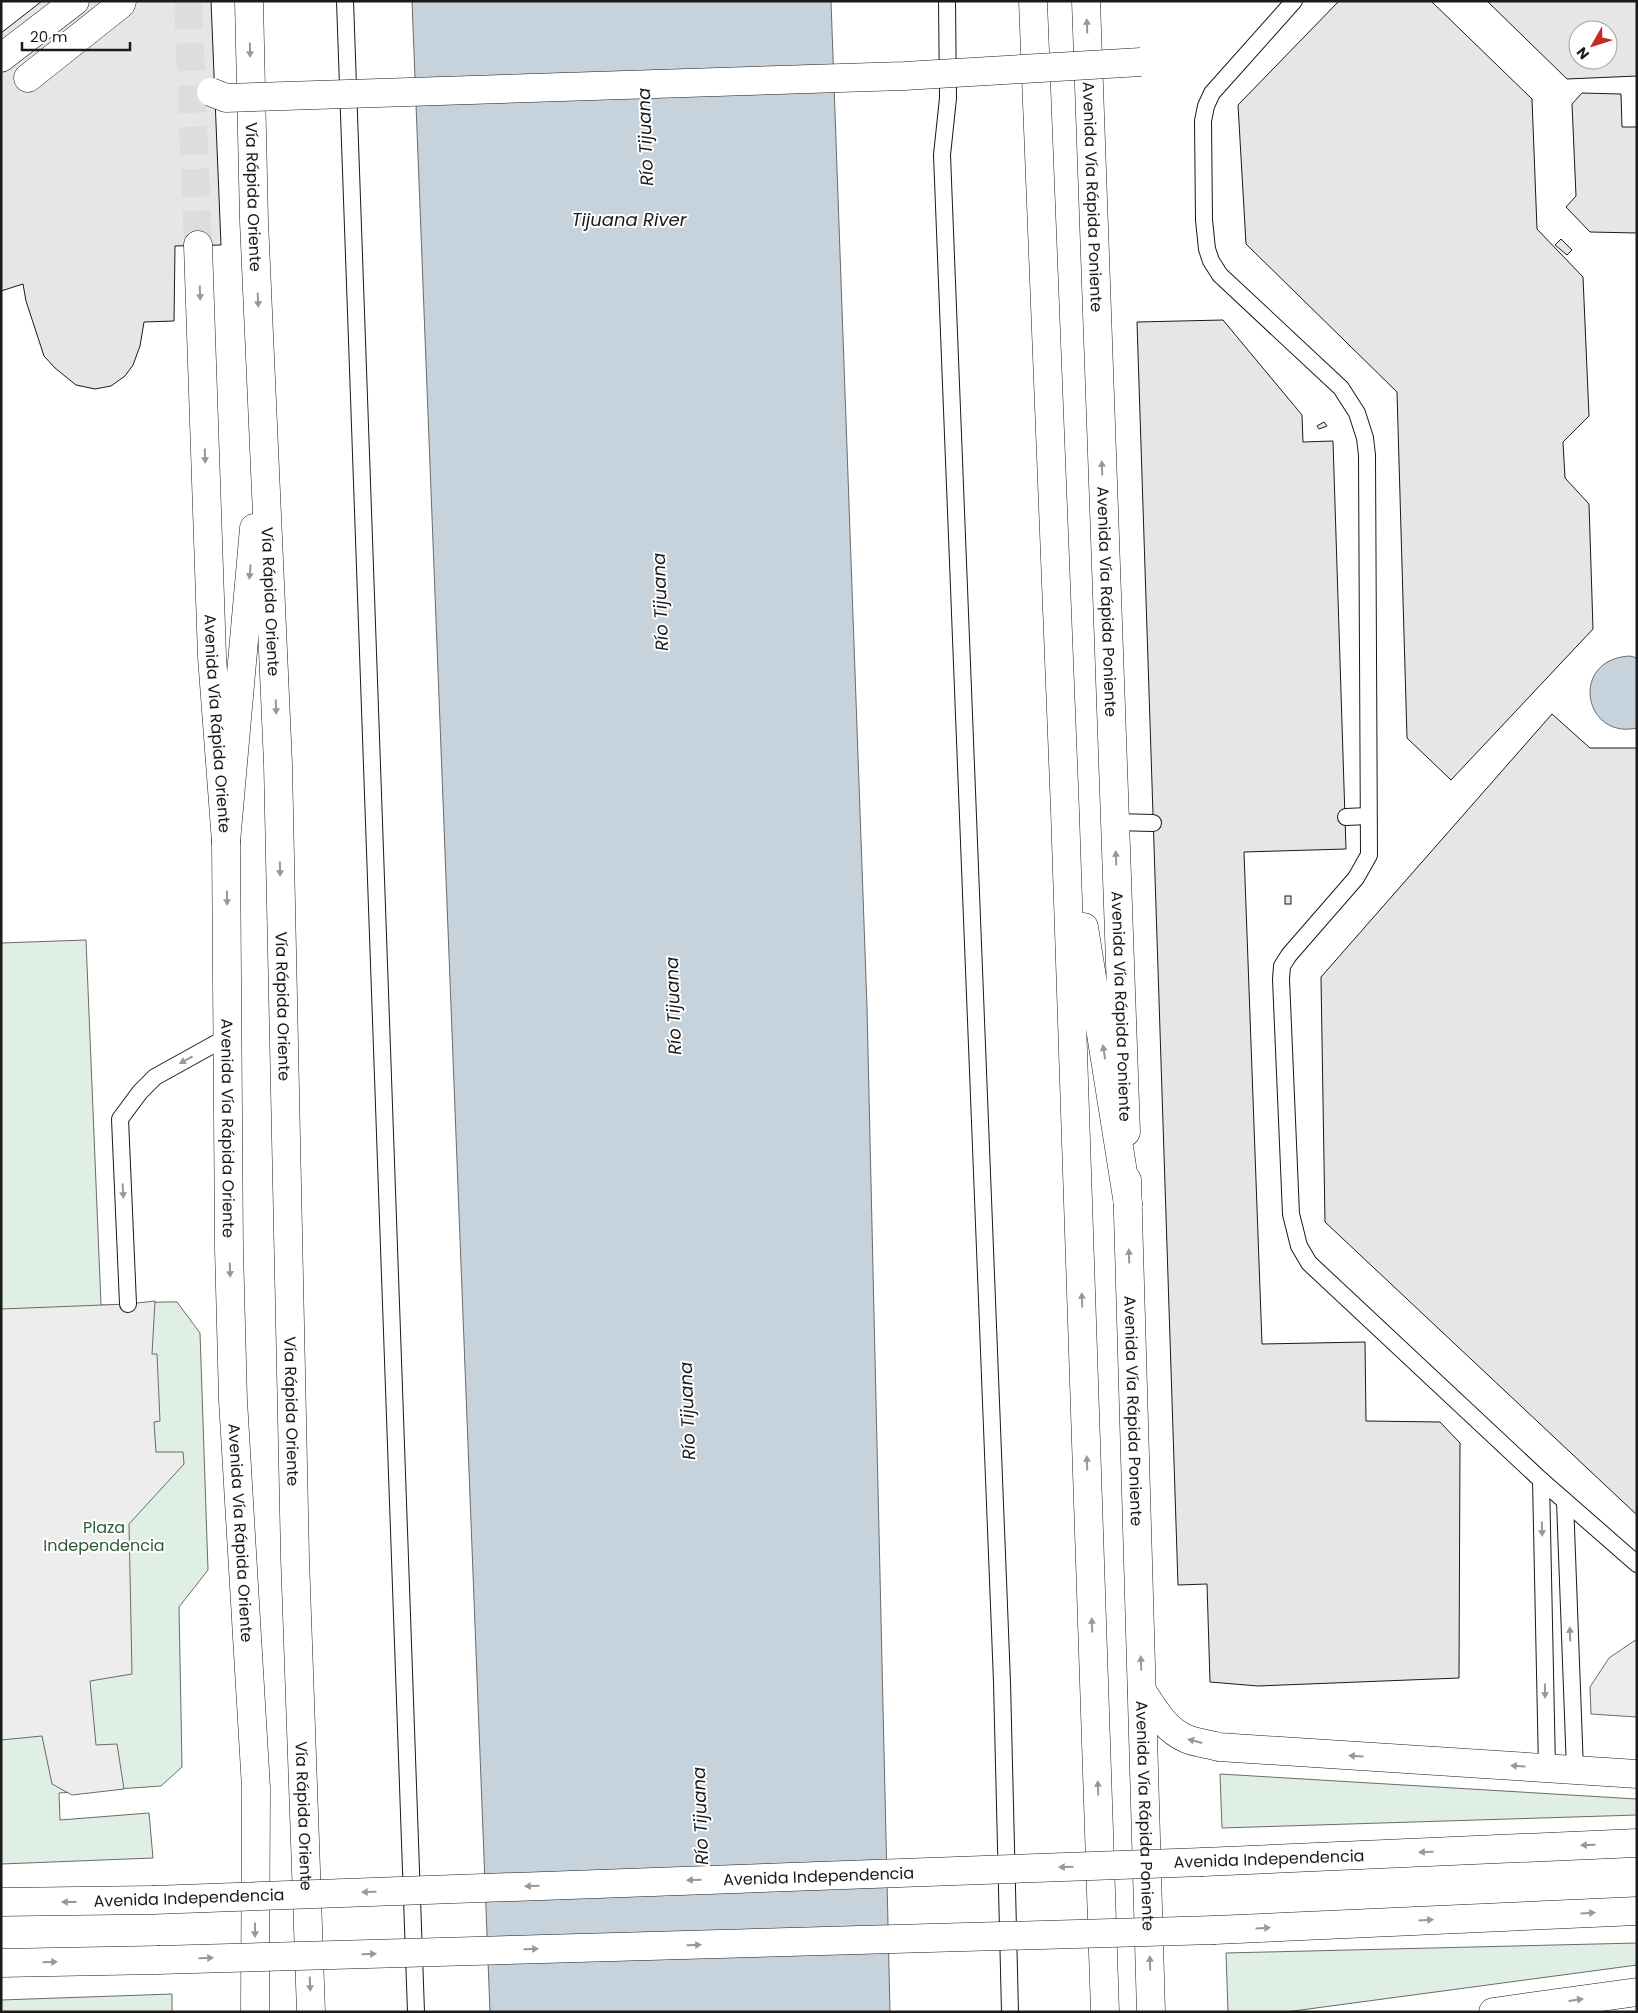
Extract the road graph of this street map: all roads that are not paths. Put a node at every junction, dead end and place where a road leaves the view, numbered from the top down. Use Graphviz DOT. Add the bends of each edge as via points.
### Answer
graph roads {
  1 [pos="74,1"];
  2 [pos="122,1"];
  3 [pos="249,1"];
  4 [pos="345,1"];
  5 [pos="946,1"];
  6 [pos="1033,1"];
  7 [pos="1086,1"];
  8 [pos="1294,1"];
  9 [pos="1,58"];
  10 [pos="1141,62"];
  11 [pos="28,78"];
  12 [pos="211,92"];
  13 [pos="198,245"];
  14 [pos="264,419"];
  15 [pos="1065,811"];
  16 [pos="1368,816"];
  17 [pos="1346,817"];
  18 [pos="1114,822"];
  19 [pos="1153,823"];
  20 [pos="226,842"];
  21 [pos="229,1036"];
  22 [pos="1128,1204"];
  23 [pos="128,1304"];
  24 [pos="1541,1480"];
  25 [pos="1565,1501"];
  26 [pos="1637,1564"];
  27 [pos="1142,1690"];
  28 [pos="1547,1768"];
  29 [pos="1575,1770"];
  30 [pos="1637,1774"];
  31 [pos="1637,1843"];
  32 [pos="1,1902"];
  33 [pos="1637,1911"];
  34 [pos="1,1963"];
  35 [pos="1637,1992"];
  36 [pos="255,2012"];
  37 [pos="311,2012"];
  38 [pos="416,2012"];
  39 [pos="1010,2012"];
  40 [pos="1105,2012"];
  41 [pos="1151,2012"];
  42 [pos="1493,2012"];
  1 -- 9 [label="main road"];
  2 -- 11 [label="main road"];
  3 -- 14 [label="main road, Vía Rápida Oriente, one-way" via="254,221"];
  4 -- 38 [label="lane"];
  5 -- 39 [label="lane" via="948,98 942,155 1002,1682"];
  6 -- 15 [label="main road"];
  18 -- 7 [label="main road, Avenida Vía Rápida Poniente, one-way"];
  8 -- 16 [label="lane" via="1208,100 1203,121 1204,220 1207,249 1220,275 1341,388 1357,413 1365,438"];
  10 -- 12 [label="main road, bridge" via="904,76 226,98"];
  13 -- 20 [label="main road, Avenida Vía Rápida Oriente, one-way" via="212,657"];
  14 -- 20 [label="main road, one-way"];
  14 -- 37 [label="main road, Vía Rápida Oriente, one-way" via="278,764 295,1568"];
  22 -- 15 [label="main road, one-way"];
  40 -- 15 [label="main road, one-way"];
  16 -- 17 [label="lane"];
  16 -- 24 [label="lane" via="1368,855 1360,872 1282,966 1290,1204 1294,1229 1309,1263"];
  18 -- 19 [label="lane"];
  22 -- 18 [label="main road, Avenida Vía Rápida Poniente, one-way"];
  20 -- 21 [label="main road, Avenida Vía Rápida Oriente, one-way"];
  21 -- 23 [label="lane, one-way" via="155,1077 120,1119"];
  21 -- 36 [label="main road, Avenida Vía Rápida Oriente, one-way" via="233,1400 256,1788"];
  27 -- 22 [label="main road, Avenida Vía Rápida Poniente, one-way"];
  24 -- 25 [label="lane"];
  24 -- 28 [label="lane, one-way"];
  25 -- 26 [label="lane"];
  29 -- 25 [label="lane, one-way"];
  28 -- 27 [label="main road, one-way" via="1219,1747 1188,1740 1171,1729"];
  41 -- 27 [label="main road, Avenida Vía Rápida Poniente, one-way"];
  28 -- 29 [label="main road"];
  29 -- 30 [label="main road"];
  31 -- 32 [label="main road, Avenida Independencia, one-way, bridge" via="153,1900"];
  34 -- 33 [label="main road, one-way, bridge" via="1215,1930"];
  42 -- 35 [label="main road, one-way"];
}
